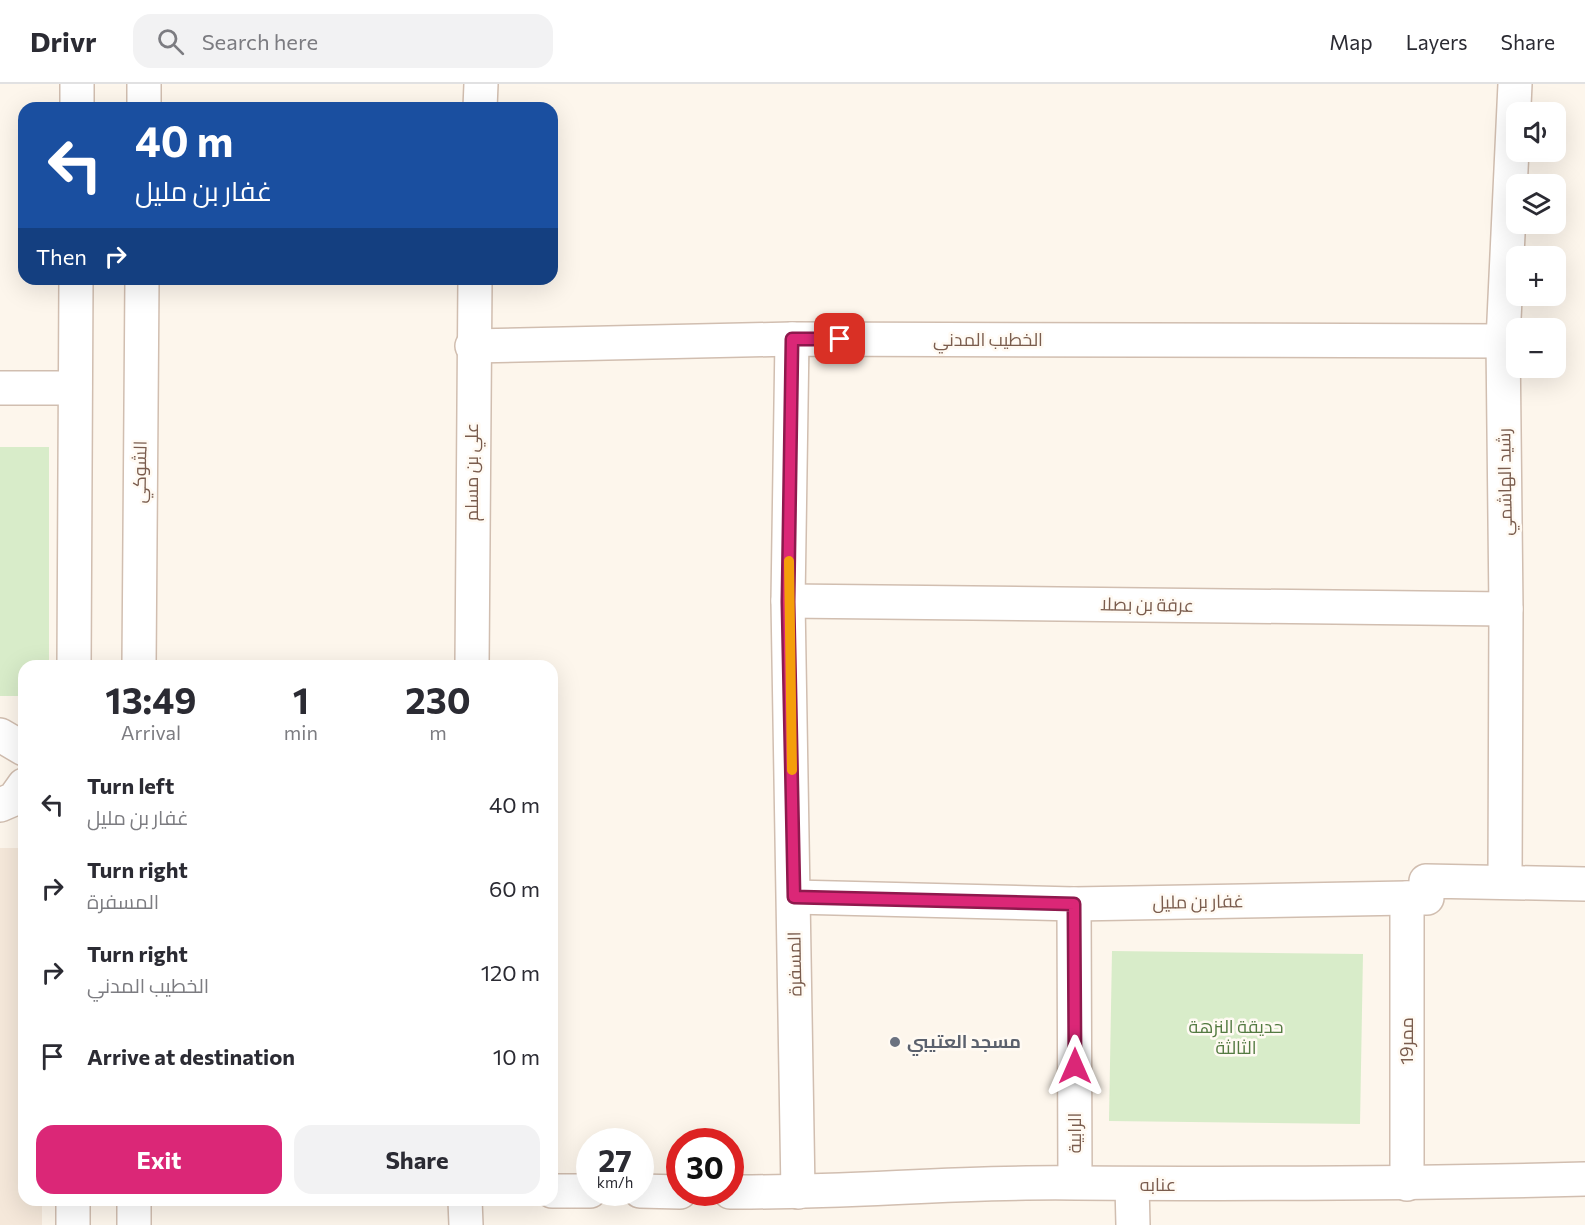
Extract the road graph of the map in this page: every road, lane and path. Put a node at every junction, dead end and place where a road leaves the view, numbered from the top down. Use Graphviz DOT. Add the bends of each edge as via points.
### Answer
graph roads {
  1 [pos="481,84"];
  2 [pos="1515,84"];
  3 [pos="480,102"];
  4 [pos="76,285"];
  5 [pos="142,285"];
  6 [pos="475,285"];
  7 [pos="792,339"];
  8 [pos="1503,341"];
  9 [pos="472,346"];
  10 [pos="0,388"];
  11 [pos="75,388"];
  12 [pos="788,602"];
  13 [pos="1506,609"];
  14 [pos="74,660"];
  15 [pos="139,660"];
  16 [pos="472,660"];
  17 [pos="18,732"];
  18 [pos="0,733"];
  19 [pos="18,745"];
  20 [pos="18,793"];
  21 [pos="0,807"];
  22 [pos="18,808"];
  23 [pos="1505,881"];
  24 [pos="1585,884"];
  25 [pos="794,897"];
  26 [pos="1407,898"];
  27 [pos="1074,904"];
  28 [pos="1585,1179"];
  29 [pos="1075,1182"];
  30 [pos="1407,1184"];
  31 [pos="1132,1185"];
  32 [pos="558,1191"];
  33 [pos="576,1191"];
  34 [pos="744,1192"];
  35 [pos="798,1192"];
  36 [pos="73,1206"];
  37 [pos="134,1206"];
  38 [pos="465,1206"];
  39 [pos="73,1225"];
  40 [pos="134,1225"];
  41 [pos="466,1225"];
  42 [pos="1133,1225"];
  1 -- 3 [label="street"];
  2 -- 8 [label="street, رشيد الهاشمي"];
  4 -- 11 [label="street"];
  5 -- 15 [label="street, الشوكي"];
  6 -- 9 [label="street, علي بن مسلم"];
  7 -- 8 [label="street, الخطيب المدني"];
  7 -- 9 [label="street, الخطيب المدني"];
  7 -- 12 [label="street, المسفرة"];
  8 -- 13 [label="street, رشيد الهاشمي"];
  9 -- 16 [label="street, علي بن مسلم"];
  10 -- 11 [label="street"];
  11 -- 14 [label="street"];
  12 -- 13 [label="street, عرفة بن بصلا"];
  12 -- 25 [label="street, المسفرة"];
  13 -- 23 [label="street, رشيد الهاشمي"];
  17 -- 18 [label="street"];
  18 -- 19 [label="street"];
  20 -- 21 [label="street"];
  21 -- 22 [label="street"];
  23 -- 24 [label="street, غفار بن مليل"];
  23 -- 26 [label="street, غفار بن مليل" via="1426,881 1426,898"];
  25 -- 27 [label="street, غفار بن مليل"];
  25 -- 35 [label="street, المسفرة"];
  26 -- 27 [label="street, غفار بن مليل"];
  26 -- 30 [label="street, ممر19"];
  27 -- 29 [label="street, الرابية"];
  28 -- 30 [label="street, عنابه"];
  29 -- 31 [label="street, عنابه"];
  29 -- 35 [label="street, عنابه"];
  30 -- 31 [label="street, عنابه"];
  31 -- 42 [label="street"];
  32 -- 33 [label="street"];
  34 -- 35 [label="street, عنابه"];
  36 -- 39 [label="street"];
  37 -- 40 [label="street"];
  38 -- 41 [label="street"];
}
